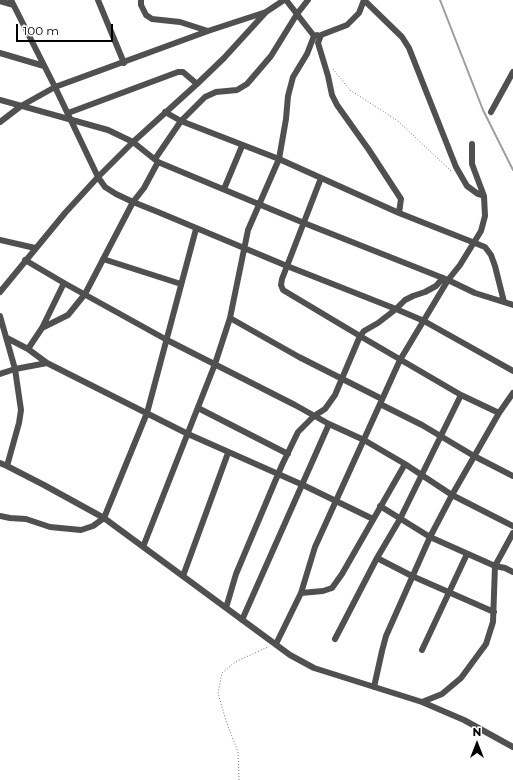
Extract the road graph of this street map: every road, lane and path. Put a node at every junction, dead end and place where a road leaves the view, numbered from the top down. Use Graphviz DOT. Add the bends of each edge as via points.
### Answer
graph roads {
  1 [pos="98,0"];
  2 [pos="141,0"];
  3 [pos="285,0"];
  4 [pos="308,0"];
  5 [pos="364,0"];
  6 [pos="0,1"];
  7 [pos="12,2"];
  8 [pos="266,12"];
  9 [pos="297,14"];
  10 [pos="208,31"];
  11 [pos="318,35"];
  12 [pos="0,53"];
  13 [pos="124,62"];
  14 [pos="44,66"];
  15 [pos="331,67"];
  16 [pos="513,72"];
  17 [pos="197,84"];
  18 [pos="55,87"];
  19 [pos="0,100"];
  20 [pos="21,106"];
  21 [pos="165,112"];
  22 [pos="491,112"];
  23 [pos="68,113"];
  24 [pos="71,120"];
  25 [pos="181,121"];
  26 [pos="0,122"];
  27 [pos="133,142"];
  28 [pos="472,144"];
  29 [pos="242,146"];
  30 [pos="156,160"];
  31 [pos="279,160"];
  32 [pos="451,171"];
  33 [pos="98,177"];
  34 [pos="321,178"];
  35 [pos="224,189"];
  36 [pos="484,196"];
  37 [pos="133,202"];
  38 [pos="260,204"];
  39 [pos="399,213"];
  40 [pos="304,223"];
  41 [pos="196,229"];
  42 [pos="0,240"];
  43 [pos="474,242"];
  44 [pos="35,248"];
  45 [pos="244,248"];
  46 [pos="103,259"];
  47 [pos="25,260"];
  48 [pos="287,266"];
  49 [pos="445,279"];
  50 [pos="64,284"];
  51 [pos="181,284"];
  52 [pos="0,292"];
  53 [pos="84,294"];
  54 [pos="504,302"];
  55 [pos="513,305"];
  56 [pos="396,309"];
  57 [pos="0,316"];
  58 [pos="230,318"];
  59 [pos="424,321"];
  60 [pos="42,328"];
  61 [pos="360,336"];
  62 [pos="7,338"];
  63 [pos="167,340"];
  64 [pos="28,349"];
  65 [pos="400,360"];
  66 [pos="48,363"];
  67 [pos="215,364"];
  68 [pos="15,369"];
  69 [pos="513,371"];
  70 [pos="0,374"];
  71 [pos="342,379"];
  72 [pos="513,393"];
  73 [pos="461,395"];
  74 [pos="381,401"];
  75 [pos="198,408"];
  76 [pos="499,412"];
  77 [pos="147,413"];
  78 [pos="314,416"];
  79 [pos="330,424"];
  80 [pos="188,434"];
  81 [pos="440,435"];
  82 [pos="364,440"];
  83 [pos="228,453"];
  84 [pos="288,454"];
  85 [pos="474,456"];
  86 [pos="0,463"];
  87 [pos="405,464"];
  88 [pos="7,466"];
  89 [pos="278,475"];
  90 [pos="422,475"];
  91 [pos="513,476"];
  92 [pos="303,485"];
  93 [pos="452,495"];
  94 [pos="336,501"];
  95 [pos="380,506"];
  96 [pos="0,516"];
  97 [pos="104,518"];
  98 [pos="373,519"];
  99 [pos="400,519"];
  100 [pos="513,526"];
  101 [pos="513,533"];
  102 [pos="430,537"];
  103 [pos="143,547"];
  104 [pos="467,554"];
  105 [pos="377,558"];
  106 [pos="495,566"];
  107 [pos="513,572"];
  108 [pos="183,576"];
  109 [pos="412,576"];
  110 [pos="301,592"];
  111 [pos="448,592"];
  112 [pos="226,608"];
  113 [pos="494,612"];
  114 [pos="242,620"];
  115 [pos="335,639"];
  116 [pos="276,644"];
  117 [pos="422,650"];
  118 [pos="374,687"];
  119 [pos="422,702"];
  120 [pos="513,747"];
  121 [pos="239,780"];
  1 -- 13 [label="street"];
  2 -- 10 [label="street" via="146,15 152,20 180,22"];
  3 -- 8 [label="street"];
  3 -- 9 [label="street"];
  4 -- 9 [label="street"];
  5 -- 11 [label="street" via="359,13 346,25"];
  5 -- 36 [label="street" via="402,37 409,48 456,167 467,186"];
  6 -- 7 [label="street"];
  7 -- 14 [label="street"];
  8 -- 10 [label="street"];
  8 -- 17 [label="street"];
  9 -- 11 [label="street"];
  9 -- 25 [label="street" via="271,56 247,84 237,90 210,94"];
  10 -- 13 [label="street"];
  11 -- 31 [label="street" via="293,77"];
  11 -- 39 [label="street" via="332,95 401,199"];
  12 -- 14 [label="street"];
  13 -- 18 [label="street"];
  14 -- 18 [label="street"];
  15 -- 32 [label="path" via="350,90 398,121"];
  16 -- 22 [label="street"];
  17 -- 21 [label="street"];
  17 -- 23 [label="street" via="183,72 178,72"];
  18 -- 20 [label="street"];
  18 -- 23 [label="street"];
  19 -- 20 [label="street"];
  20 -- 24 [label="street"];
  20 -- 26 [label="street"];
  21 -- 25 [label="street"];
  21 -- 27 [label="street"];
  23 -- 24 [label="street"];
  24 -- 27 [label="street" via="108,130"];
  24 -- 33 [label="street"];
  25 -- 29 [label="street"];
  25 -- 30 [label="street"];
  27 -- 30 [label="street"];
  27 -- 33 [label="street"];
  28 -- 36 [label="street" via="472,164"];
  29 -- 31 [label="street"];
  29 -- 35 [label="street"];
  30 -- 35 [label="street"];
  30 -- 37 [label="street" via="144,188"];
  31 -- 34 [label="street"];
  31 -- 38 [label="street"];
  33 -- 37 [label="street" via="116,194"];
  33 -- 44 [label="street"];
  34 -- 39 [label="street"];
  34 -- 40 [label="street"];
  35 -- 38 [label="street"];
  36 -- 43 [label="street" via="485,216 481,231"];
  37 -- 41 [label="street"];
  37 -- 46 [label="street"];
  38 -- 40 [label="street"];
  38 -- 45 [label="street" via="248,230"];
  39 -- 43 [label="street"];
  40 -- 48 [label="street"];
  40 -- 49 [label="street"];
  41 -- 45 [label="street"];
  41 -- 51 [label="street"];
  42 -- 44 [label="street"];
  43 -- 49 [label="street" via="460,265"];
  43 -- 54 [label="street" via="484,247 491,255"];
  44 -- 47 [label="street"];
  45 -- 48 [label="street"];
  45 -- 58 [label="street"];
  46 -- 51 [label="street"];
  46 -- 53 [label="street"];
  47 -- 50 [label="street"];
  47 -- 52 [label="street"];
  48 -- 56 [label="street"];
  48 -- 61 [label="street" via="281,285 283,290"];
  49 -- 54 [label="street" via="475,293"];
  49 -- 56 [label="street" via="425,292 405,300"];
  49 -- 59 [label="street"];
  50 -- 53 [label="street"];
  50 -- 60 [label="street"];
  51 -- 63 [label="street"];
  53 -- 60 [label="street" via="68,315"];
  53 -- 63 [label="street"];
  54 -- 55 [label="street"];
  56 -- 59 [label="street"];
  56 -- 61 [label="street" via="364,330"];
  57 -- 62 [label="street"];
  58 -- 67 [label="street"];
  58 -- 71 [label="street"];
  59 -- 65 [label="street"];
  59 -- 69 [label="street"];
  60 -- 64 [label="street"];
  61 -- 65 [label="street"];
  61 -- 71 [label="street"];
  62 -- 64 [label="street"];
  62 -- 68 [label="street"];
  63 -- 67 [label="street"];
  63 -- 77 [label="street"];
  64 -- 66 [label="street"];
  65 -- 73 [label="street"];
  65 -- 74 [label="street"];
  66 -- 68 [label="street"];
  66 -- 77 [label="street"];
  67 -- 75 [label="street"];
  67 -- 78 [label="street"];
  68 -- 70 [label="street"];
  68 -- 88 [label="street" via="21,410"];
  71 -- 74 [label="street"];
  71 -- 78 [label="street" via="325,409"];
  72 -- 76 [label="street"];
  73 -- 76 [label="street"];
  73 -- 81 [label="street"];
  74 -- 81 [label="street"];
  74 -- 82 [label="street"];
  75 -- 80 [label="street"];
  75 -- 84 [label="street"];
  76 -- 85 [label="street"];
  77 -- 80 [label="street"];
  77 -- 97 [label="street"];
  78 -- 79 [label="street"];
  78 -- 84 [label="street" via="298,432"];
  79 -- 82 [label="street"];
  79 -- 92 [label="street"];
  80 -- 83 [label="street"];
  80 -- 103 [label="street"];
  81 -- 85 [label="street"];
  81 -- 90 [label="street"];
  82 -- 87 [label="street"];
  82 -- 94 [label="street"];
  83 -- 89 [label="street"];
  83 -- 108 [label="street"];
  84 -- 89 [label="street"];
  85 -- 91 [label="street"];
  85 -- 93 [label="street"];
  86 -- 88 [label="street"];
  87 -- 90 [label="street"];
  87 -- 95 [label="street"];
  88 -- 97 [label="street"];
  89 -- 92 [label="street"];
  89 -- 112 [label="street" via="236,574"];
  90 -- 93 [label="street"];
  90 -- 99 [label="street"];
  92 -- 94 [label="street"];
  92 -- 114 [label="street"];
  93 -- 100 [label="street"];
  93 -- 102 [label="street"];
  94 -- 98 [label="street"];
  94 -- 110 [label="street" via="315,547"];
  95 -- 98 [label="street"];
  95 -- 99 [label="street"];
  96 -- 97 [label="street" via="81,530 88,529"];
  97 -- 103 [label="street"];
  98 -- 110 [label="street" via="332,588"];
  99 -- 102 [label="street"];
  99 -- 105 [label="street"];
  101 -- 106 [label="street"];
  102 -- 104 [label="street"];
  102 -- 109 [label="street"];
  103 -- 108 [label="street"];
  104 -- 106 [label="street"];
  104 -- 111 [label="street"];
  105 -- 109 [label="street"];
  105 -- 115 [label="street"];
  106 -- 107 [label="street"];
  106 -- 113 [label="street"];
  108 -- 112 [label="street"];
  109 -- 111 [label="street"];
  109 -- 118 [label="street" via="386,636"];
  110 -- 116 [label="street"];
  111 -- 113 [label="street"];
  111 -- 117 [label="street"];
  112 -- 114 [label="street"];
  113 -- 119 [label="street" via="486,644 467,671 442,694"];
  114 -- 116 [label="street"];
  116 -- 118 [label="street" via="314,668"];
  116 -- 121 [label="path" via="235,662 222,673 218,693 238,752"];
  118 -- 119 [label="street"];
  119 -- 120 [label="street" via="464,720"];
}
